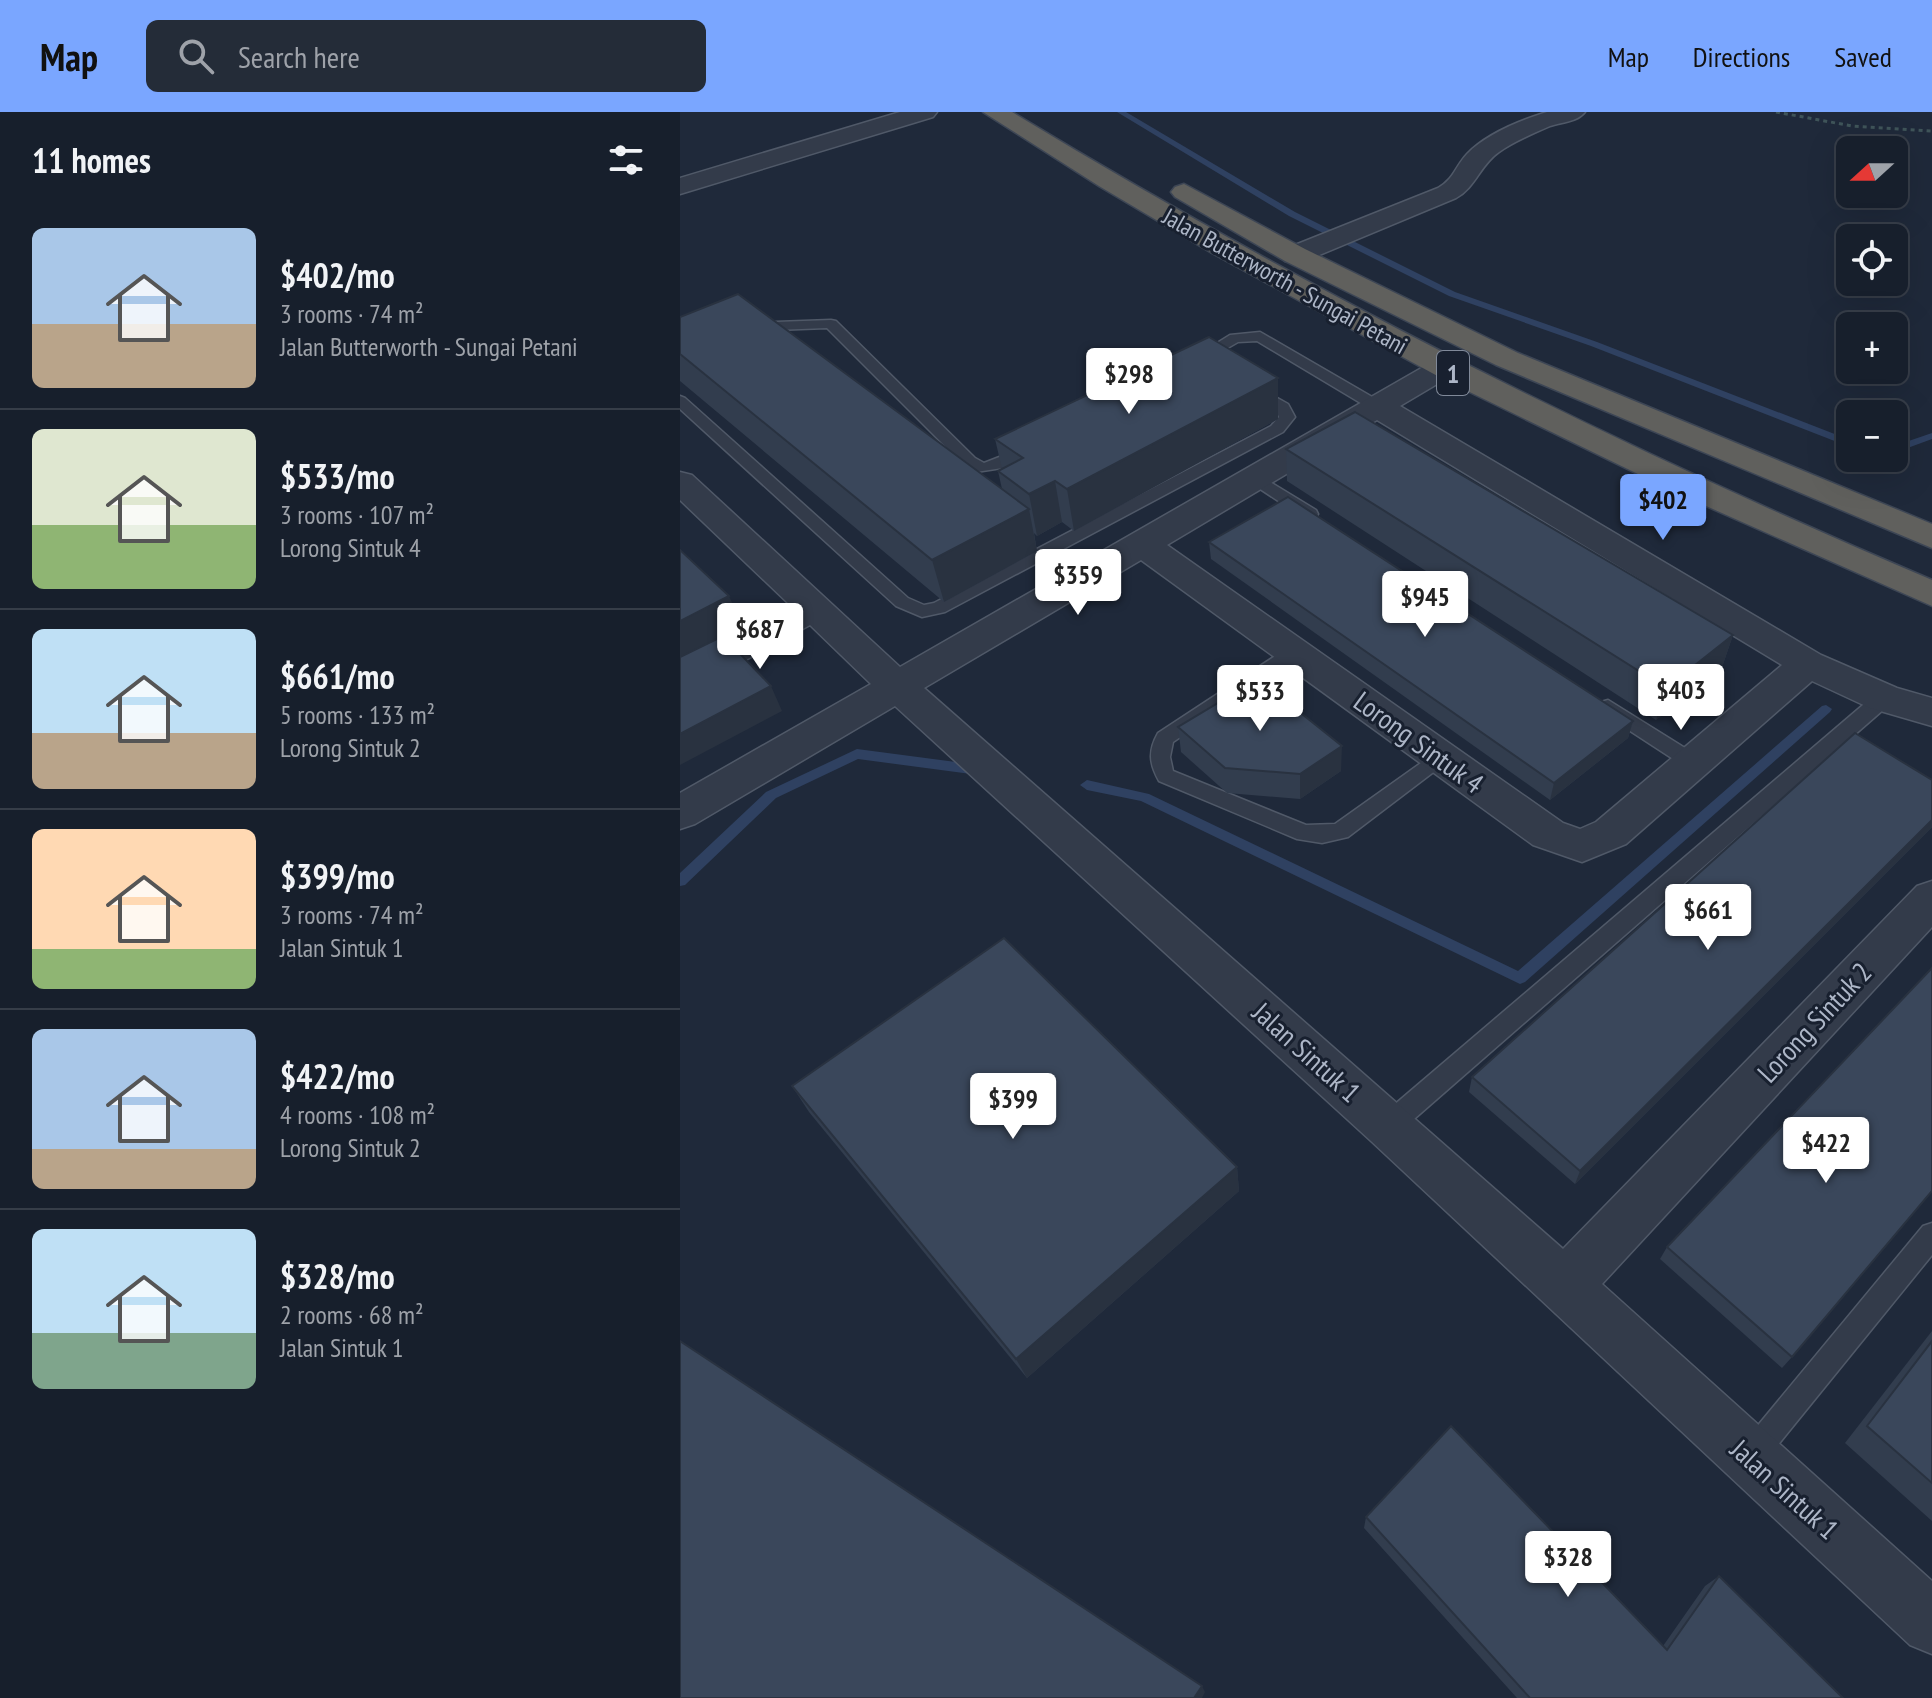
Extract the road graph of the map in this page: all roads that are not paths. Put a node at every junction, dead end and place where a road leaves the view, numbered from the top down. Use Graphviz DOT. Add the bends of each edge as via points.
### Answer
graph roads {
  1 [pos="995,112"];
  2 [pos="1573,112"];
  3 [pos="914,119"];
  4 [pos="1144,170"];
  5 [pos="681,186"];
  6 [pos="1306,250"];
  7 [pos="731,328"];
  8 [pos="1202,363"];
  9 [pos="1443,368"];
  10 [pos="1242,382"];
  11 [pos="680,401"];
  12 [pos="1380,408"];
  13 [pos="1043,443"];
  14 [pos="1257,479"];
  15 [pos="680,482"];
  16 [pos="1323,522"];
  17 [pos="1932,537"];
  18 [pos="1144,545"];
  19 [pos="1932,594"];
  20 [pos="812,609"];
  21 [pos="1292,651"];
  22 [pos="1808,664"];
  23 [pos="680,679"];
  24 [pos="898,687"];
  25 [pos="1588,694"];
  26 [pos="1884,698"];
  27 [pos="1932,712"];
  28 [pos="1442,758"];
  29 [pos="1694,763"];
  30 [pos="680,813"];
  31 [pos="1932,898"];
  32 [pos="1389,1125"];
  33 [pos="1932,1235"];
  34 [pos="1564,1286"];
  35 [pos="1750,1457"];
  36 [pos="1932,1623"];
  1 -- 9 [label="highway, Jalan Butterworth - Sungai Petani / 1" via="1260,272"];
  2 -- 6 [label="street" via="1490,147 1475,160 1461,185 1447,193"];
  3 -- 5 [label="street"];
  4 -- 6 [label="highway, Jalan Butterworth - Sungai Petani / 1"];
  6 -- 17 [label="highway, Jalan Butterworth - Sungai Petani / 1" via="1507,359"];
  7 -- 13 [label="lane" via="831,324 982,469"];
  8 -- 12 [label="lane" via="1235,338 1260,336"];
  9 -- 12 [label="street"];
  9 -- 19 [label="highway, Jalan Butterworth - Sungai Petani / 1" via="1628,459"];
  10 -- 11 [label="lane" via="1282,407 1287,417 1277,429 939,608 922,611 902,602"];
  12 -- 14 [label="street"];
  12 -- 22 [label="street"];
  14 -- 16 [label="lane"];
  14 -- 18 [label="street"];
  15 -- 20 [label="street, Jalan Sintuk 1"];
  18 -- 21 [label="street, Lorong Sintuk 4"];
  18 -- 24 [label="street"];
  20 -- 23 [label="street"];
  20 -- 24 [label="street, Jalan Sintuk 1"];
  21 -- 28 [label="street, Lorong Sintuk 4"];
  21 -- 28 [label="lane" via="1165,738 1159,764 1166,776 1304,833 1322,835 1341,831"];
  22 -- 26 [label="street"];
  22 -- 29 [label="street"];
  24 -- 30 [label="street"];
  24 -- 32 [label="street, Jalan Sintuk 1"];
  25 -- 29 [label="lane"];
  26 -- 27 [label="street"];
  26 -- 32 [label="lane"];
  28 -- 29 [label="street, Lorong Sintuk 4" via="1548,834 1582,846 1611,833"];
  31 -- 34 [label="street, Lorong Sintuk 2"];
  32 -- 34 [label="street, Jalan Sintuk 1"];
  33 -- 35 [label="lane"];
  34 -- 35 [label="street, Jalan Sintuk 1"];
  35 -- 36 [label="street, Jalan Sintuk 1"];
}
